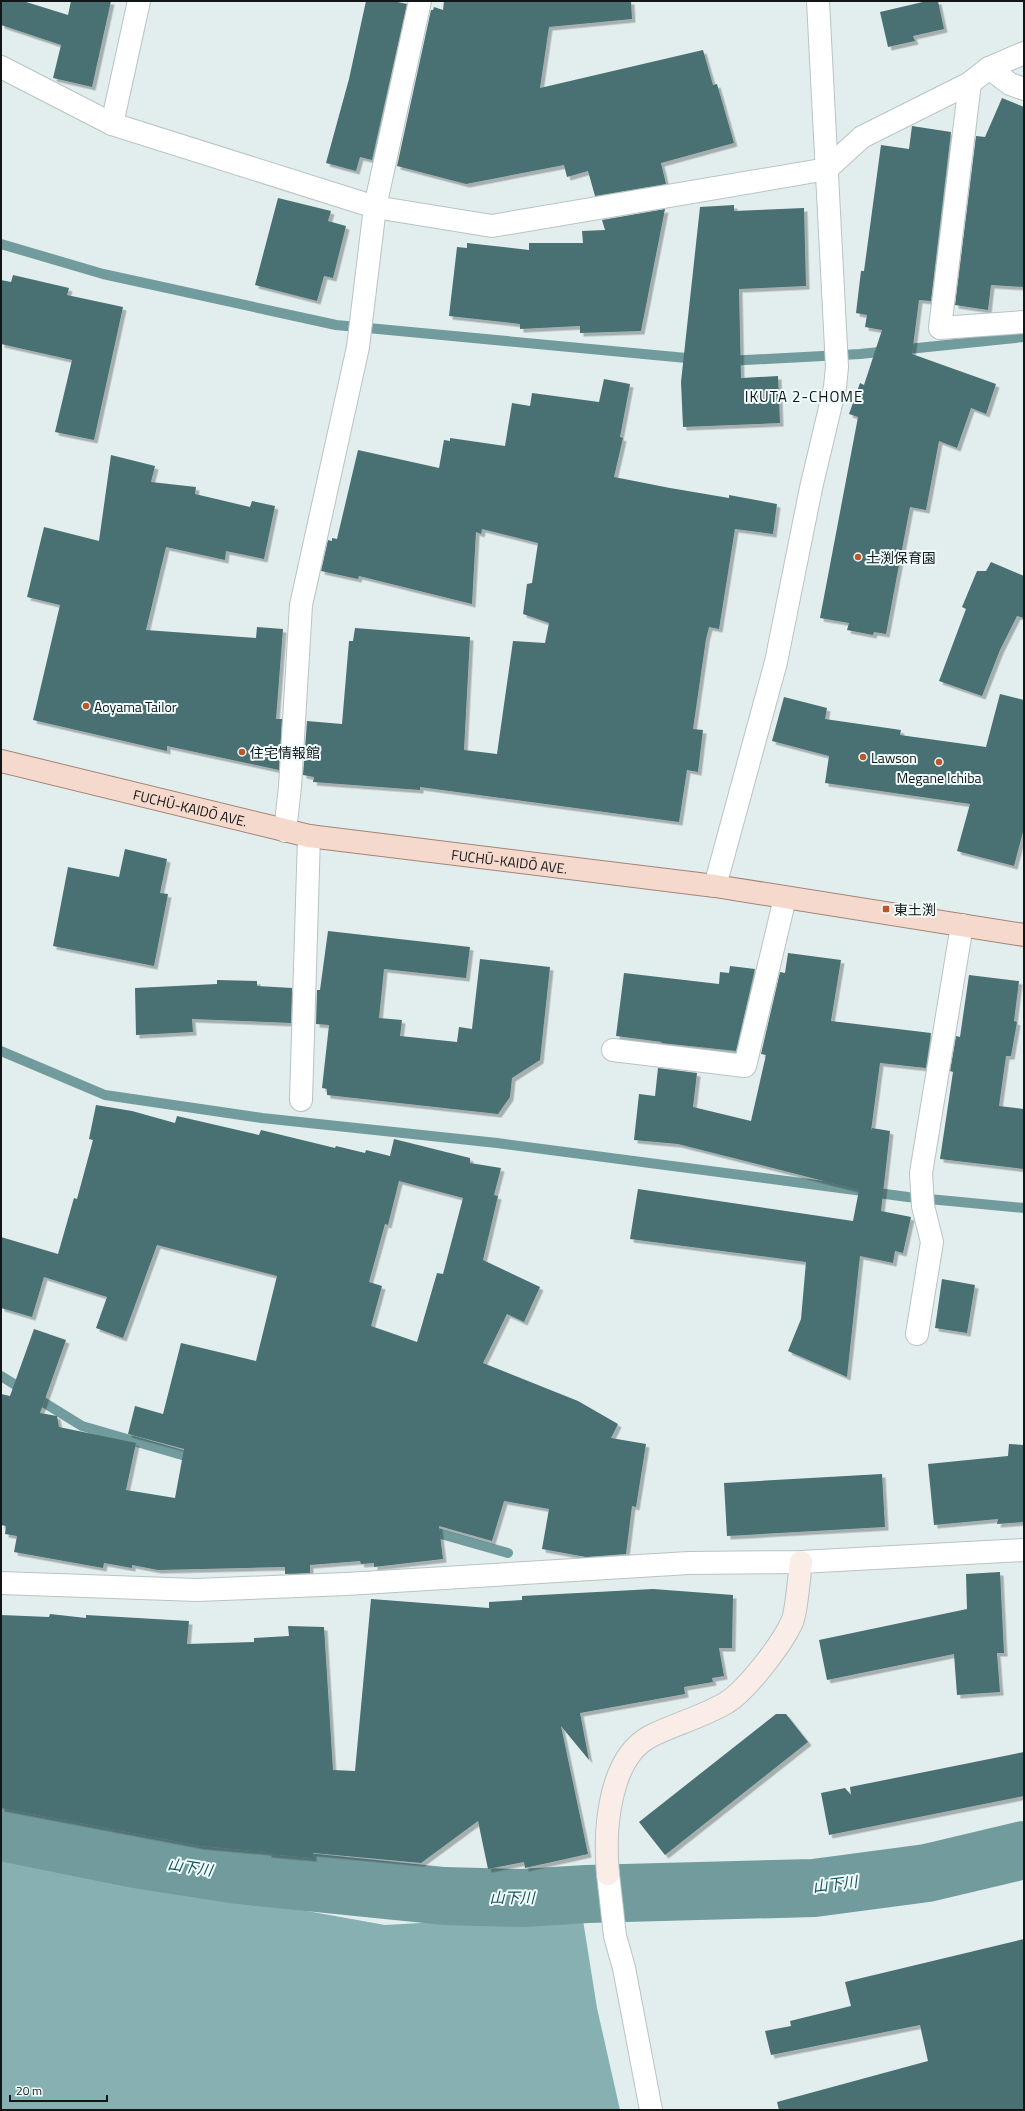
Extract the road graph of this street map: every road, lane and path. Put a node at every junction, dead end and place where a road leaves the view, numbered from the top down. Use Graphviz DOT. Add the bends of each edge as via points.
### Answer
graph roads {
  1 [pos="139,1"];
  2 [pos="420,1"];
  3 [pos="818,1"];
  4 [pos="1024,53"];
  5 [pos="1,67"];
  6 [pos="989,68"];
  7 [pos="970,83"];
  8 [pos="1024,89"];
  9 [pos="112,124"];
  10 [pos="827,168"];
  11 [pos="375,207"];
  12 [pos="1024,322"];
  13 [pos="1,761"];
  14 [pos="285,831"];
  15 [pos="310,836"];
  16 [pos="715,886"];
  17 [pos="785,898"];
  18 [pos="962,926"];
  19 [pos="1024,934"];
  20 [pos="613,1050"];
  21 [pos="301,1100"];
  22 [pos="917,1334"];
  23 [pos="1024,1550"];
  24 [pos="801,1562"];
  25 [pos="1,1583"];
  26 [pos="651,2110"];
  1 -- 9 [label="street"];
  2 -- 11 [label="street"];
  3 -- 10 [label="street"];
  4 -- 6 [label="street"];
  5 -- 9 [label="street"];
  6 -- 7 [label="street"];
  6 -- 8 [label="street" via="1010,84"];
  7 -- 10 [label="street" via="862,137"];
  7 -- 12 [label="street" via="940,328"];
  9 -- 11 [label="street"];
  10 -- 11 [label="street" via="492,226"];
  10 -- 16 [label="street" via="837,367 835,387 811,488 776,662"];
  11 -- 14 [label="street" via="358,348 301,605"];
  13 -- 14 [label="main road, FUCHŪ-KAIDŌ AVE."];
  14 -- 15 [label="main road, FUCHŪ-KAIDŌ AVE."];
  15 -- 16 [label="main road, FUCHŪ-KAIDŌ AVE."];
  15 -- 21 [label="street"];
  16 -- 17 [label="main road, FUCHŪ-KAIDŌ AVE."];
  17 -- 18 [label="main road, FUCHŪ-KAIDŌ AVE."];
  17 -- 20 [label="street" via="745,1066"];
  18 -- 19 [label="main road, FUCHŪ-KAIDŌ AVE."];
  18 -- 22 [label="street" via="921,1173 922,1198 932,1242"];
  23 -- 24 [label="street"];
  24 -- 25 [label="street" via="689,1563 354,1584 197,1590"];
  24 -- 26 [label="street" via="792,1621 758,1674 727,1703 649,1737 629,1755 615,1783 608,1810 610,1906"];
}
